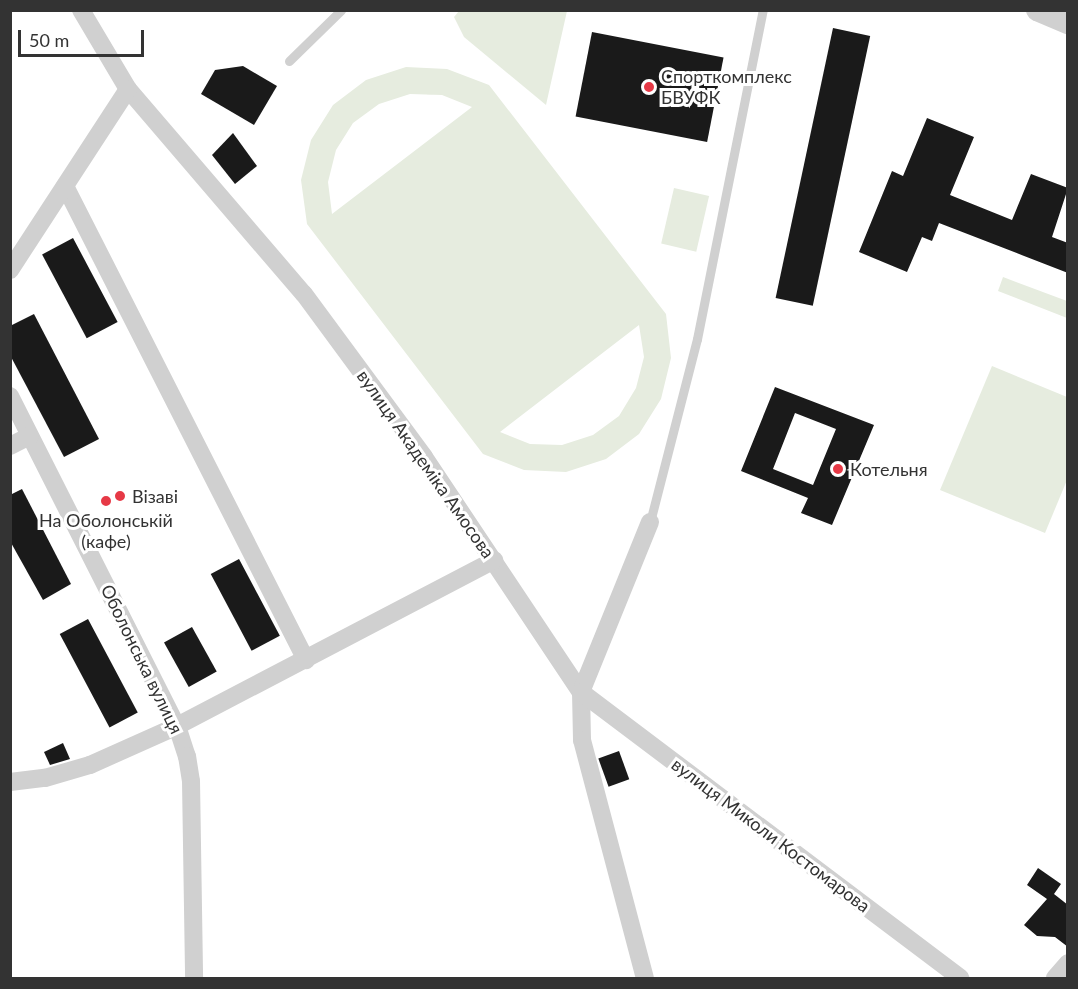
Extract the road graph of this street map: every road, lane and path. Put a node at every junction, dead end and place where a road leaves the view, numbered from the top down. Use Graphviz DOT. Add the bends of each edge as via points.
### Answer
graph roads {
  1 [pos="81,10"];
  2 [pos="341,10"];
  3 [pos="763,10"];
  4 [pos="1037,10"];
  5 [pos="1068,23"];
  6 [pos="289,61"];
  7 [pos="128,88"];
  8 [pos="65,186"];
  9 [pos="10,270"];
  10 [pos="10,396"];
  11 [pos="30,436"];
  12 [pos="10,446"];
  13 [pos="651,522"];
  14 [pos="494,560"];
  15 [pos="306,660"];
  16 [pos="581,692"];
  17 [pos="177,726"];
  18 [pos="10,782"];
  19 [pos="1068,963"];
  20 [pos="194,978"];
  21 [pos="645,978"];
  22 [pos="960,978"];
  23 [pos="1055,978"];
  1 -- 7 [label="street, вулиця Академіка Амосова"];
  2 -- 6 [label="lane"];
  3 -- 13 [label="lane" via="697,339"];
  4 -- 5 [label="street"];
  7 -- 8 [label="street"];
  7 -- 14 [label="street, вулиця Академіка Амосова" via="304,294"];
  8 -- 9 [label="street"];
  8 -- 15 [label="street"];
  10 -- 11 [label="street, Оболонська вулиця"];
  11 -- 12 [label="street"];
  11 -- 17 [label="street, Оболонська вулиця"];
  13 -- 16 [label="street"];
  14 -- 15 [label="street"];
  14 -- 16 [label="street, вулиця Академіка Амосова"];
  15 -- 17 [label="street"];
  16 -- 21 [label="street" via="582,740"];
  16 -- 22 [label="street, вулиця Миколи Костомарова"];
  17 -- 18 [label="street" via="90,765 45,778"];
  17 -- 20 [label="street, Оболонська вулиця" via="191,781"];
  19 -- 23 [label="street"];
}
